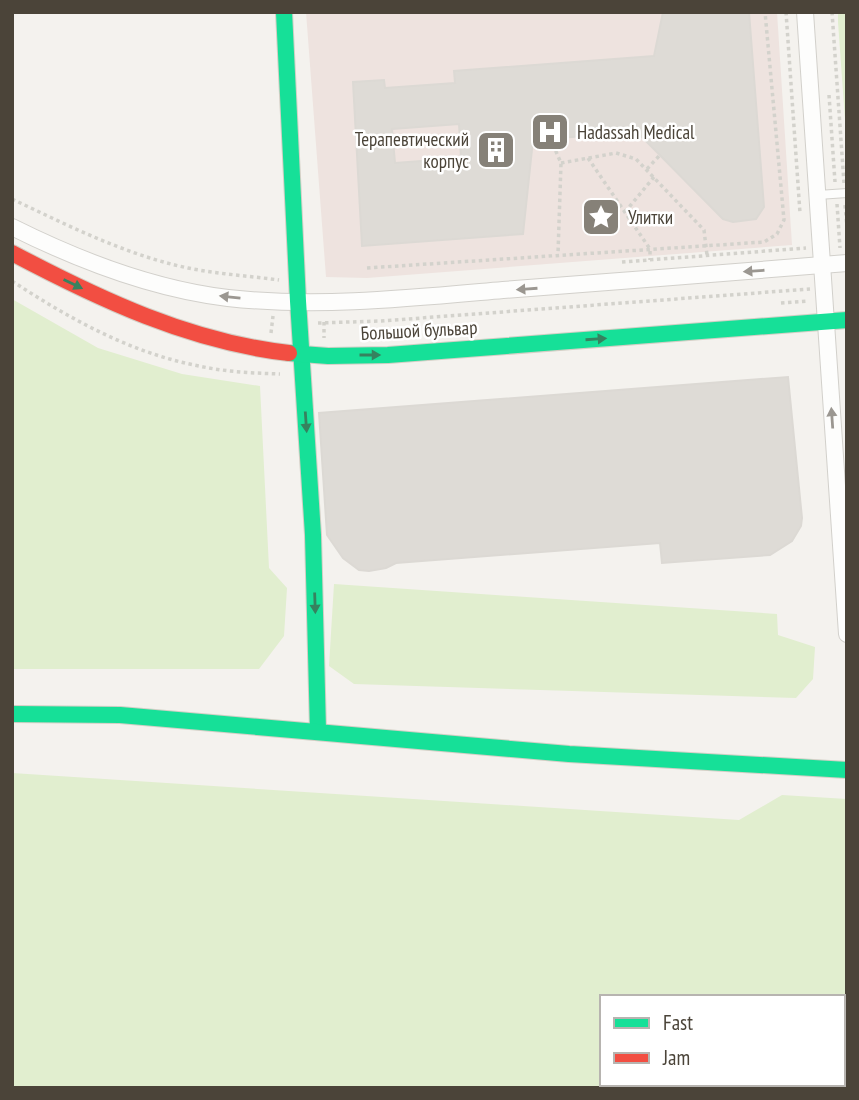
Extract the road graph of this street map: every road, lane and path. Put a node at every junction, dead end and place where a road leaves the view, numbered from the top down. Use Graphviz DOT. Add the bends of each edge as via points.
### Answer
graph roads {
  1 [pos="284,12"];
  2 [pos="765,12"];
  3 [pos="786,12"];
  4 [pos="805,12"];
  5 [pos="832,12"];
  6 [pos="829,90"];
  7 [pos="550,138"];
  8 [pos="660,155"];
  9 [pos="588,158"];
  10 [pos="561,163"];
  11 [pos="647,169"];
  12 [pos="653,177"];
  13 [pos="843,193"];
  14 [pos="818,195"];
  15 [pos="12,199"];
  16 [pos="625,212"];
  17 [pos="801,220"];
  18 [pos="847,227"];
  19 [pos="12,228"];
  20 [pos="840,245"];
  21 [pos="847,245"];
  22 [pos="706,246"];
  23 [pos="821,247"];
  24 [pos="650,249"];
  25 [pos="12,253"];
  26 [pos="558,254"];
  27 [pos="707,255"];
  28 [pos="650,260"];
  29 [pos="622,262"];
  30 [pos="844,263"];
  31 [pos="822,265"];
  32 [pos="367,268"];
  33 [pos="277,280"];
  34 [pos="297,282"];
  35 [pos="824,289"];
  36 [pos="274,301"];
  37 [pos="298,301"];
  38 [pos="323,302"];
  39 [pos="847,320"];
  40 [pos="827,321"];
  41 [pos="324,323"];
  42 [pos="269,351"];
  43 [pos="301,354"];
  44 [pos="324,355"];
  45 [pos="266,373"];
  46 [pos="847,634"];
  47 [pos="12,714"];
  48 [pos="318,731"];
  49 [pos="847,770"];
  1 -- 34 [label="street"];
  2 -- 22 [label="path" via="784,220 777,234 764,243"];
  3 -- 17 [label="path"];
  4 -- 14 [label="street"];
  5 -- 13 [label="path"];
  6 -- 13 [label="path"];
  7 -- 10 [label="path"];
  8 -- 11 [label="path"];
  9 -- 10 [label="path"];
  9 -- 11 [label="path" via="616,153 636,159"];
  9 -- 16 [label="path"];
  10 -- 26 [label="path"];
  11 -- 12 [label="path"];
  12 -- 16 [label="path"];
  12 -- 22 [label="path" via="705,230"];
  13 -- 14 [label="lane"];
  13 -- 18 [label="path"];
  13 -- 20 [label="path"];
  14 -- 23 [label="street"];
  15 -- 33 [label="path" via="144,255 188,268"];
  16 -- 24 [label="path"];
  36 -- 19 [label="street, Большой бульвар, one-way" via="216,296 117,272"];
  20 -- 21 [label="path"];
  20 -- 23 [label="path"];
  20 -- 30 [label="path"];
  22 -- 24 [label="path"];
  22 -- 27 [label="path"];
  23 -- 27 [label="path"];
  23 -- 31 [label="street"];
  24 -- 26 [label="path"];
  24 -- 28 [label="path"];
  25 -- 42 [label="street, Большой бульвар, one-way" via="165,325"];
  26 -- 32 [label="path"];
  27 -- 28 [label="path"];
  28 -- 29 [label="path"];
  30 -- 31 [label="street, Большой бульвар"];
  31 -- 35 [label="street"];
  31 -- 38 [label="street, Большой бульвар, one-way"];
  33 -- 34 [label="path"];
  33 -- 36 [label="path"];
  34 -- 37 [label="street"];
  35 -- 40 [label="street"];
  35 -- 41 [label="path"];
  36 -- 37 [label="street, Большой бульвар"];
  36 -- 42 [label="path"];
  37 -- 38 [label="street, Большой бульвар"];
  37 -- 43 [label="street"];
  38 -- 41 [label="path"];
  39 -- 40 [label="street, Большой бульвар"];
  44 -- 40 [label="street, Большой бульвар, one-way" via="384,355"];
  46 -- 40 [label="street, one-way"];
  41 -- 44 [label="path"];
  42 -- 43 [label="street, Большой бульвар"];
  42 -- 45 [label="path"];
  43 -- 44 [label="street, Большой бульвар"];
  43 -- 48 [label="street, one-way" via="313,535"];
  47 -- 48 [label="street" via="120,715"];
  48 -- 49 [label="street" via="569,754"];
}
